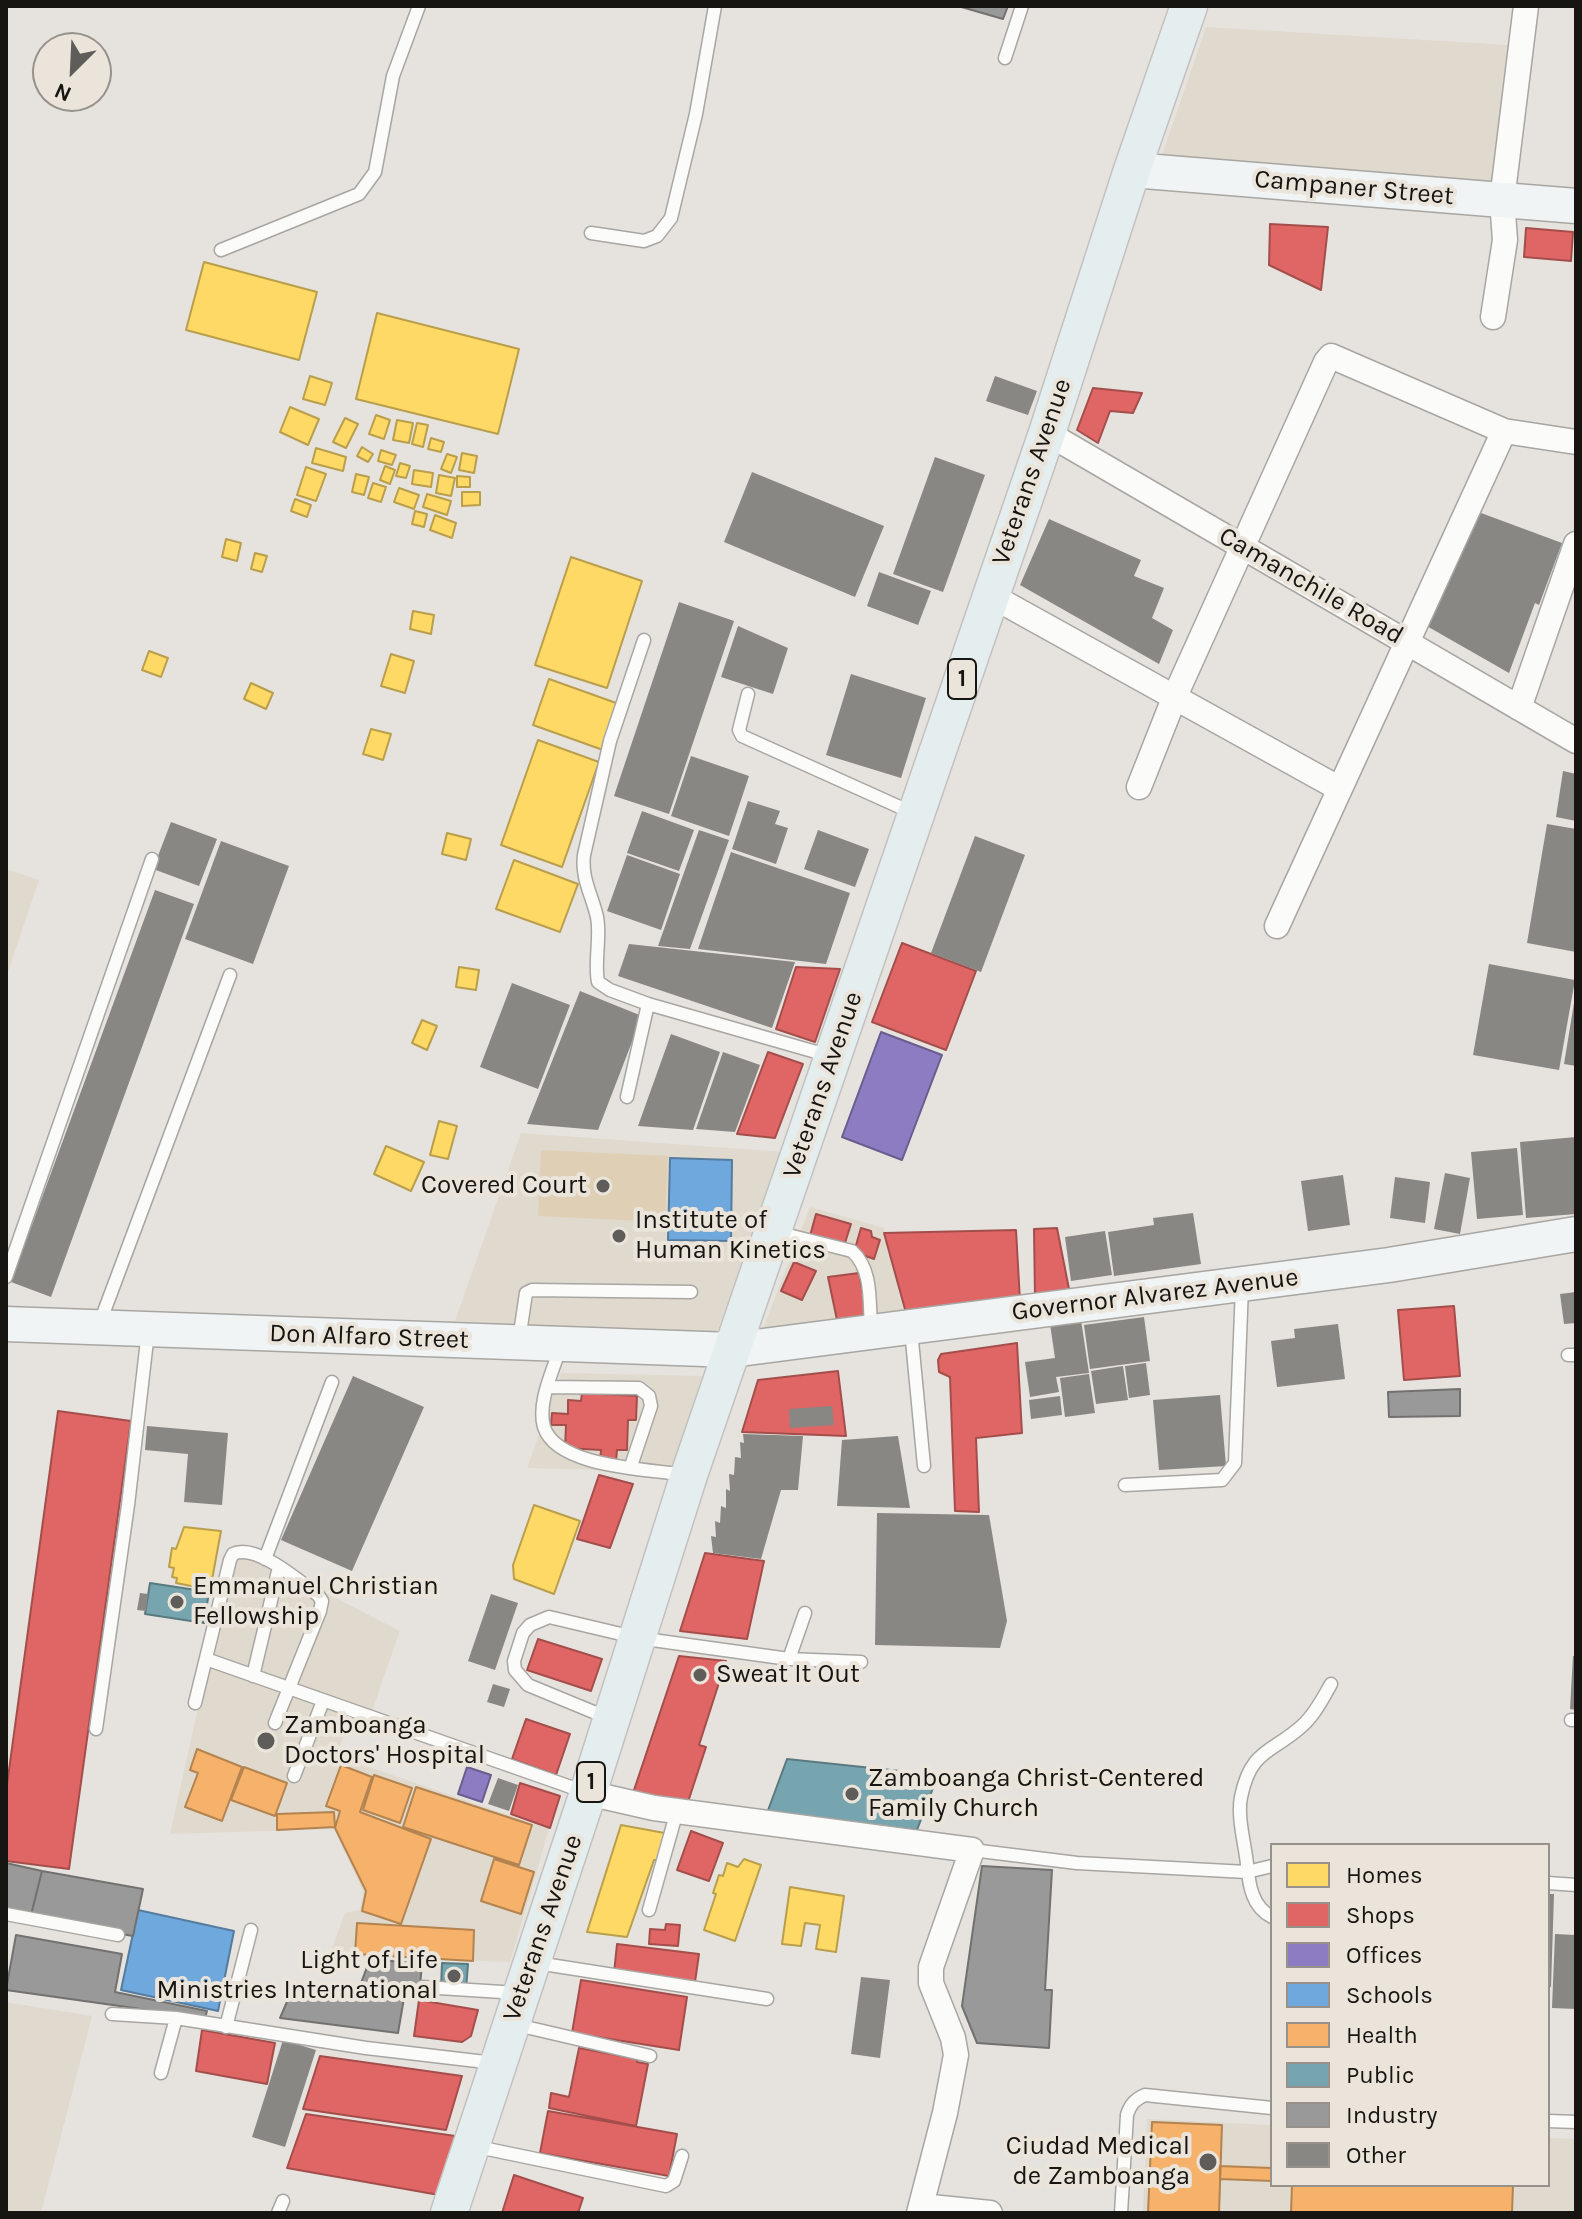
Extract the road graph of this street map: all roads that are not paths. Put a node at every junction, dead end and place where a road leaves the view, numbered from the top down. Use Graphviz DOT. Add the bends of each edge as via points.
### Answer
graph roads {
  1 [pos="419,6"];
  2 [pos="715,6"];
  3 [pos="1022,6"];
  4 [pos="1189,6"];
  5 [pos="1526,6"];
  6 [pos="1005,58"];
  7 [pos="1132,170"];
  8 [pos="1502,200"];
  9 [pos="1576,206"];
  10 [pos="591,233"];
  11 [pos="221,250"];
  12 [pos="1493,317"];
  13 [pos="1504,431"];
  14 [pos="1047,433"];
  15 [pos="1576,442"];
  16 [pos="1576,544"];
  17 [pos="1243,547"];
  18 [pos="990,595"];
  19 [pos="644,640"];
  20 [pos="1407,641"];
  21 [pos="748,694"];
  22 [pos="1175,696"];
  23 [pos="1519,708"];
  24 [pos="1576,741"];
  25 [pos="1139,787"];
  26 [pos="1340,789"];
  27 [pos="916,814"];
  28 [pos="152,859"];
  29 [pos="1277,926"];
  30 [pos="230,975"];
  31 [pos="648,1004"];
  32 [pos="833,1057"];
  33 [pos="627,1097"];
  34 [pos="772,1231"];
  35 [pos="1576,1234"];
  36 [pos="6,1277"];
  37 [pos="1243,1284"];
  38 [pos="691,1292"];
  39 [pos="6,1324"];
  40 [pos="911,1327"];
  41 [pos="98,1328"];
  42 [pos="148,1329"];
  43 [pos="871,1332"];
  44 [pos="518,1343"];
  45 [pos="561,1344"];
  46 [pos="732,1350"];
  47 [pos="332,1382"];
  48 [pos="547,1387"];
  49 [pos="631,1466"];
  50 [pos="924,1466"];
  51 [pos="689,1475"];
  52 [pos="1125,1485"];
  53 [pos="265,1559"];
  54 [pos="279,1567"];
  55 [pos="805,1613"];
  56 [pos="638,1638"];
  57 [pos="206,1659"];
  58 [pos="789,1659"];
  59 [pos="861,1662"];
  60 [pos="253,1676"];
  61 [pos="1331,1684"];
  62 [pos="288,1689"];
  63 [pos="323,1701"];
  64 [pos="195,1703"];
  65 [pos="610,1719"];
  66 [pos="275,1723"];
  67 [pos="96,1729"];
  68 [pos="294,1776"];
  69 [pos="588,1793"];
  70 [pos="677,1811"];
  71 [pos="972,1850"];
  72 [pos="1270,1866"];
  73 [pos="1247,1872"];
  74 [pos="1550,1883"];
  75 [pos="1576,1885"];
  76 [pos="649,1910"];
  77 [pos="8,1914"];
  78 [pos="1270,1916"];
  79 [pos="251,1930"];
  80 [pos="6,1931"];
  81 [pos="118,1935"];
  82 [pos="423,1987"];
  83 [pos="521,1993"];
  84 [pos="767,1999"];
  85 [pos="112,2014"];
  86 [pos="176,2018"];
  87 [pos="226,2027"];
  88 [pos="650,2056"];
  89 [pos="497,2064"];
  90 [pos="161,2073"];
  91 [pos="1270,2108"];
  92 [pos="1550,2121"];
  93 [pos="1576,2122"];
  94 [pos="470,2146"];
  95 [pos="682,2156"];
  96 [pos="920,2209"];
  97 [pos="449,2213"];
  98 [pos="990,2213"];
  99 [pos="1121,2213"];
  1 -- 11 [label="lane" via="393,76 375,172 359,194"];
  2 -- 10 [label="lane" via="671,218 657,236 644,241"];
  3 -- 6 [label="lane"];
  4 -- 7 [label="main road, Veterans Avenue / 1"];
  5 -- 8 [label="street"];
  7 -- 8 [label="main road, Campaner Street"];
  7 -- 14 [label="main road, Veterans Avenue / 1"];
  8 -- 9 [label="main road, Campaner Street"];
  8 -- 12 [label="street" via="1505,240"];
  13 -- 15 [label="street"];
  13 -- 17 [label="street" via="1331,356"];
  13 -- 20 [label="street"];
  14 -- 17 [label="street, Camanchile Road"];
  14 -- 18 [label="main road, Veterans Avenue / 1"];
  16 -- 23 [label="street"];
  17 -- 20 [label="street, Camanchile Road"];
  17 -- 22 [label="street"];
  18 -- 22 [label="street"];
  18 -- 27 [label="main road, Veterans Avenue / 1"];
  19 -- 31 [label="lane" via="610,741 582,869 598,920 598,982"];
  20 -- 23 [label="street, Camanchile Road"];
  20 -- 26 [label="street"];
  21 -- 27 [label="lane" via="742,736"];
  22 -- 25 [label="street"];
  22 -- 26 [label="street"];
  23 -- 24 [label="street, Camanchile Road"];
  26 -- 29 [label="street"];
  27 -- 32 [label="main road, Veterans Avenue / 1"];
  28 -- 36 [label="lane"];
  30 -- 41 [label="lane"];
  31 -- 32 [label="lane"];
  31 -- 33 [label="lane"];
  32 -- 34 [label="main road, Veterans Avenue / 1"];
  34 -- 43 [label="lane" via="852,1251 860,1259 866,1269"];
  34 -- 46 [label="main road, Veterans Avenue / 1"];
  35 -- 37 [label="main road, Governor Alvarez Avenue"];
  37 -- 40 [label="main road, Governor Alvarez Avenue"];
  37 -- 52 [label="lane" via="1235,1463 1222,1480"];
  38 -- 44 [label="lane" via="532,1290 526,1293"];
  39 -- 41 [label="main road, Don Alfaro Street"];
  40 -- 43 [label="main road, Governor Alvarez Avenue"];
  40 -- 50 [label="lane"];
  41 -- 42 [label="main road, Don Alfaro Street"];
  42 -- 44 [label="main road, Don Alfaro Street"];
  42 -- 67 [label="lane"];
  43 -- 46 [label="main road, Governor Alvarez Avenue"];
  44 -- 45 [label="main road, Don Alfaro Street"];
  45 -- 46 [label="main road, Don Alfaro Street"];
  45 -- 48 [label="lane"];
  46 -- 51 [label="main road, Veterans Avenue / 1"];
  47 -- 53 [label="lane"];
  48 -- 49 [label="lane" via="545,1428 560,1448 606,1464"];
  48 -- 49 [label="lane" via="639,1388 649,1396 651,1406"];
  49 -- 51 [label="lane"];
  51 -- 56 [label="main road, Veterans Avenue / 1"];
  53 -- 54 [label="lane"];
  53 -- 57 [label="lane" via="244,1551 233,1554"];
  54 -- 60 [label="lane"];
  54 -- 62 [label="lane" via="322,1601"];
  55 -- 58 [label="lane"];
  56 -- 58 [label="lane"];
  56 -- 65 [label="main road, Veterans Avenue / 1"];
  56 -- 65 [label="lane" via="549,1617 523,1633 514,1661 528,1685"];
  57 -- 60 [label="lane"];
  57 -- 64 [label="lane"];
  58 -- 59 [label="lane"];
  60 -- 62 [label="lane"];
  61 -- 73 [label="lane" via="1304,1724 1266,1749 1248,1774 1240,1800"];
  62 -- 63 [label="lane"];
  62 -- 66 [label="lane"];
  63 -- 68 [label="lane"];
  63 -- 69 [label="lane"];
  65 -- 69 [label="main road, Veterans Avenue / 1"];
  69 -- 70 [label="street"];
  69 -- 83 [label="main road, Veterans Avenue / 1"];
  70 -- 71 [label="street"];
  70 -- 76 [label="lane"];
  71 -- 73 [label="lane" via="1077,1863"];
  71 -- 96 [label="street" via="931,1967 931,1983 956,2055"];
  72 -- 73 [label="lane"];
  73 -- 78 [label="lane" via="1254,1899"];
  74 -- 75 [label="lane"];
  77 -- 80 [label="lane"];
  77 -- 81 [label="lane"];
  79 -- 87 [label="lane"];
  82 -- 83 [label="lane"];
  83 -- 84 [label="lane"];
  83 -- 88 [label="lane"];
  83 -- 89 [label="main road, Veterans Avenue / 1"];
  85 -- 86 [label="lane"];
  86 -- 87 [label="lane"];
  86 -- 90 [label="lane"];
  87 -- 89 [label="lane"];
  89 -- 94 [label="main road, Veterans Avenue / 1"];
  91 -- 99 [label="lane" via="1145,2095 1136,2099 1127,2115"];
  92 -- 93 [label="lane"];
  94 -- 95 [label="lane" via="666,2186 674,2181"];
  94 -- 97 [label="main road, Veterans Avenue / 1"];
  96 -- 98 [label="street"];
}
